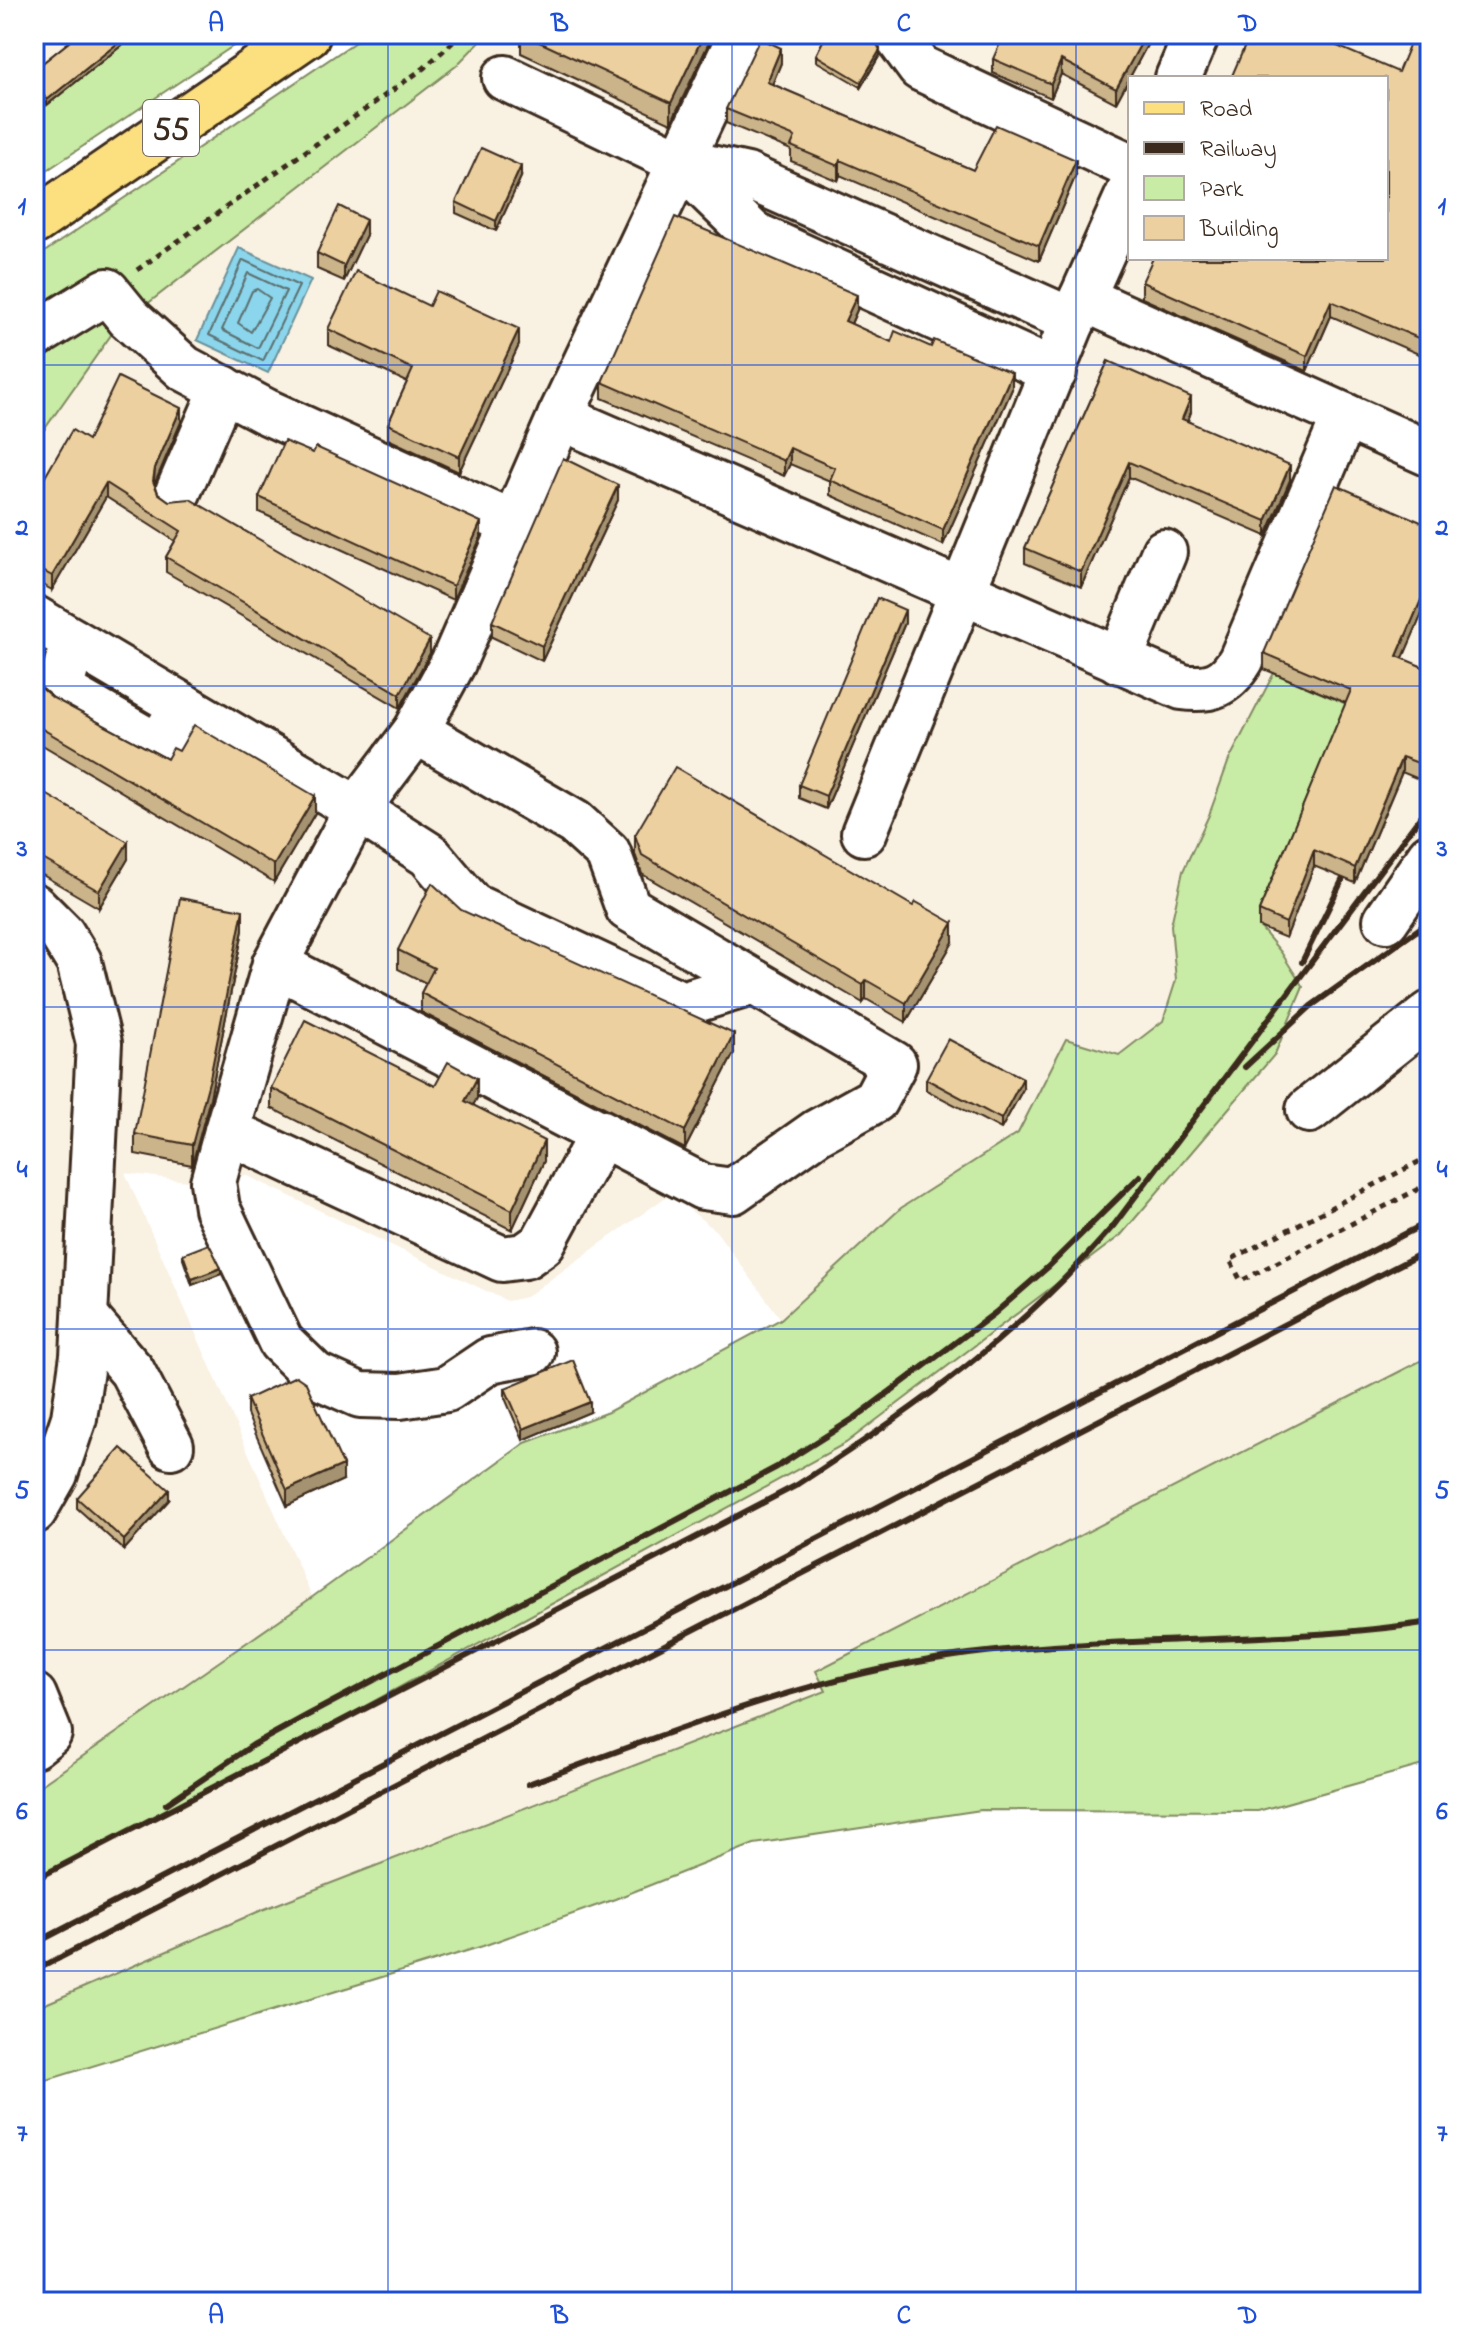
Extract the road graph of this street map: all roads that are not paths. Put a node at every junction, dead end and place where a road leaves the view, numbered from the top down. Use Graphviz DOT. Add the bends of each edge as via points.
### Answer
graph roads {
  1 [pos="308,34"];
  2 [pos="741,34"];
  3 [pos="895,34"];
  4 [pos="1197,34"];
  5 [pos="1179,76"];
  6 [pos="505,78"];
  7 [pos="678,161"];
  8 [pos="1128,165"];
  9 [pos="1128,195"];
  10 [pos="34,222"];
  11 [pos="1077,309"];
  12 [pos="34,336"];
  13 [pos="1054,372"];
  14 [pos="223,388"];
  15 [pos="1345,416"];
  16 [pos="560,417"];
  17 [pos="1430,454"];
  18 [pos="178,492"];
  19 [pos="513,524"];
  20 [pos="1164,552"];
  21 [pos="960,593"];
  22 [pos="34,618"];
  23 [pos="1119,661"];
  24 [pos="416,731"];
  25 [pos="357,809"];
  26 [pos="864,833"];
  27 [pos="1430,856"];
  28 [pos="34,906"];
  29 [pos="1386,920"];
  30 [pos="275,964"];
  31 [pos="754,982"];
  32 [pos="1430,1014"];
  33 [pos="1309,1110"];
  34 [pos="227,1131"];
  35 [pos="602,1133"];
  36 [pos="88,1320"];
  37 [pos="532,1352"];
  38 [pos="171,1446"];
  39 [pos="34,1511"];
  40 [pos="34,1696"];
  41 [pos="34,1745"];
  1 -- 10 [label="main road, 55"];
  2 -- 7 [label="street"];
  3 -- 8 [label="street" via="920,68"];
  4 -- 5 [label="street"];
  6 -- 7 [label="street"];
  7 -- 11 [label="street" via="747,176"];
  7 -- 13 [label="street" via="753,234"];
  7 -- 16 [label="street"];
  9 -- 11 [label="street"];
  11 -- 13 [label="street"];
  11 -- 15 [label="street"];
  12 -- 14 [label="street" via="107,291 184,368"];
  13 -- 21 [label="street"];
  14 -- 18 [label="street"];
  14 -- 19 [label="street"];
  15 -- 17 [label="street"];
  15 -- 23 [label="street" via="1232,675 1218,686 1199,690"];
  16 -- 19 [label="street"];
  16 -- 21 [label="street"];
  19 -- 24 [label="street" via="453,663"];
  20 -- 23 [label="street"];
  21 -- 23 [label="street"];
  21 -- 26 [label="street"];
  22 -- 25 [label="street"];
  24 -- 25 [label="street"];
  24 -- 31 [label="street" via="575,823 608,853 628,908"];
  25 -- 30 [label="street"];
  25 -- 31 [label="street" via="429,855 472,906 682,1004"];
  27 -- 29 [label="street"];
  28 -- 36 [label="street" via="62,934 79,962 99,1043"];
  30 -- 34 [label="street"];
  30 -- 35 [label="street"];
  31 -- 35 [label="street" via="894,1064 875,1100 817,1132 733,1191 703,1187"];
  32 -- 33 [label="street"];
  34 -- 35 [label="street" via="502,1259 525,1256 542,1244"];
  34 -- 37 [label="street" via="213,1182 217,1208 281,1342 315,1375 360,1395 400,1396 447,1389 490,1360"];
  36 -- 38 [label="street" via="132,1371"];
  36 -- 39 [label="street" via="74,1418 55,1474"];
  40 -- 41 [label="street" via="49,1733"];
}
